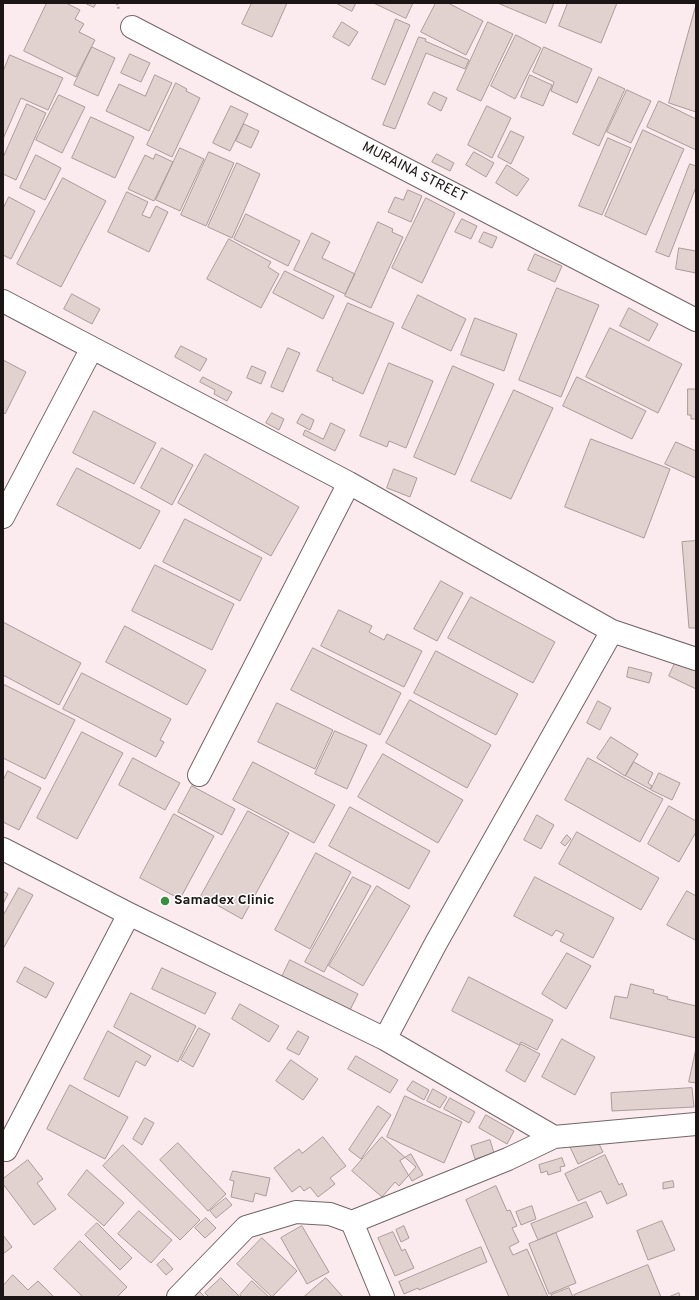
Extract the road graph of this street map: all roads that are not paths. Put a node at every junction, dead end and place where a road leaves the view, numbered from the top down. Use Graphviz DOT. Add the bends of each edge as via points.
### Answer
graph roads {
  1 [pos="132,27"];
  2 [pos="3,301"];
  3 [pos="696,320"];
  4 [pos="92,348"];
  5 [pos="349,483"];
  6 [pos="3,517"];
  7 [pos="612,631"];
  8 [pos="696,659"];
  9 [pos="198,775"];
  10 [pos="3,849"];
  11 [pos="128,914"];
  12 [pos="385,1039"];
  13 [pos="696,1124"];
  14 [pos="554,1137"];
  15 [pos="6,1150"];
  16 [pos="352,1222"];
  17 [pos="178,1297"];
  18 [pos="382,1297"];
  1 -- 3 [label="street, MURAINA STREET"];
  2 -- 4 [label="street"];
  4 -- 5 [label="street"];
  4 -- 6 [label="street"];
  5 -- 7 [label="street"];
  5 -- 9 [label="street"];
  7 -- 8 [label="street"];
  7 -- 12 [label="street" via="436,943"];
  10 -- 11 [label="street"];
  11 -- 12 [label="street"];
  11 -- 15 [label="street"];
  12 -- 14 [label="street"];
  13 -- 14 [label="street"];
  14 -- 16 [label="street" via="508,1159"];
  16 -- 17 [label="street" via="330,1214 296,1212 246,1227"];
  16 -- 18 [label="street"];
}
